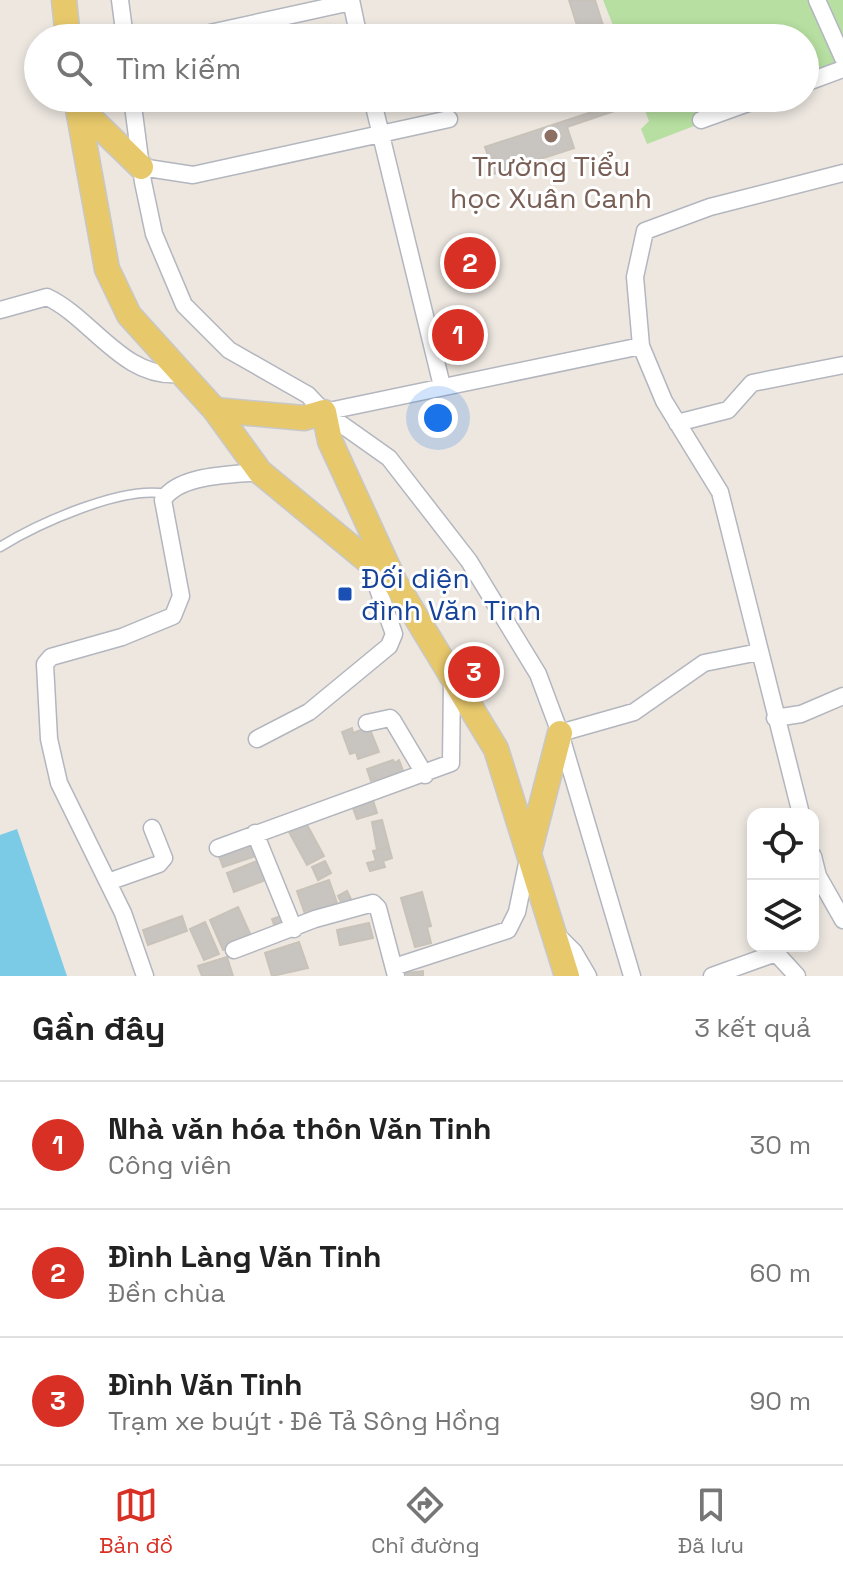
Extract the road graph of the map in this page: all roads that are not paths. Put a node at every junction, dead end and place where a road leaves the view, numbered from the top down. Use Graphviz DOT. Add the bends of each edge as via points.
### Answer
graph roads {
  1 [pos="64,0"];
  2 [pos="120,0"];
  3 [pos="817,0"];
  4 [pos="351,1"];
  5 [pos="67,24"];
  6 [pos="123,24"];
  7 [pos="249,24"];
  8 [pos="356,24"];
  9 [pos="843,58"];
  10 [pos="843,69"];
  11 [pos="819,78"];
  12 [pos="79,112"];
  13 [pos="88,112"];
  14 [pos="134,112"];
  15 [pos="375,112"];
  16 [pos="723,112"];
  17 [pos="449,119"];
  18 [pos="701,120"];
  19 [pos="380,134"];
  20 [pos="141,167"];
  21 [pos="843,173"];
  22 [pos="0,310"];
  23 [pos="641,346"];
  24 [pos="843,365"];
  25 [pos="179,374"];
  26 [pos="442,386"];
  27 [pos="215,410"];
  28 [pos="324,412"];
  29 [pos="677,423"];
  30 [pos="260,472"];
  31 [pos="166,494"];
  32 [pos="0,547"];
  33 [pos="396,584"];
  34 [pos="759,652"];
  35 [pos="451,676"];
  36 [pos="843,696"];
  37 [pos="775,718"];
  38 [pos="367,723"];
  39 [pos="560,733"];
  40 [pos="257,739"];
  41 [pos="425,775"];
  42 [pos="799,808"];
  43 [pos="152,828"];
  44 [pos="255,833"];
  45 [pos="218,848"];
  46 [pos="529,851"];
  47 [pos="819,878"];
  48 [pos="108,882"];
  49 [pos="843,920"];
  50 [pos="294,929"];
  51 [pos="555,934"];
  52 [pos="234,950"];
  53 [pos="395,972"];
  54 [pos="145,976"];
  55 [pos="567,976"];
  56 [pos="588,976"];
  57 [pos="632,976"];
  58 [pos="712,976"];
  59 [pos="797,976"];
  1 -- 5 [label="main road"];
  2 -- 6 [label="street"];
  3 -- 9 [label="street"];
  4 -- 7 [label="street"];
  4 -- 8 [label="street"];
  10 -- 11 [label="street"];
  12 -- 25 [label="main road" via="107,269 129,315"];
  13 -- 20 [label="main road"];
  14 -- 20 [label="street"];
  15 -- 19 [label="street"];
  16 -- 18 [label="street"];
  17 -- 19 [label="street"];
  19 -- 20 [label="street" via="193,175"];
  19 -- 26 [label="street"];
  20 -- 28 [label="street" via="154,234 184,305 229,350 308,395"];
  21 -- 23 [label="street" via="710,207 645,231 635,277"];
  22 -- 25 [label="street" via="47,297 67,306 92,334 158,376"];
  23 -- 26 [label="street"];
  23 -- 29 [label="street"];
  24 -- 29 [label="street" via="752,383 728,410"];
  25 -- 27 [label="main road"];
  26 -- 28 [label="street"];
  27 -- 28 [label="main road" via="304,418"];
  27 -- 30 [label="main road"];
  28 -- 33 [label="main road" via="330,441"];
  28 -- 39 [label="street" via="389,458 469,561 538,674"];
  29 -- 34 [label="street" via="720,492"];
  30 -- 31 [label="street" via="185,484"];
  30 -- 33 [label="main road"];
  31 -- 32 [label="lane" via="137,493 47,520"];
  31 -- 48 [label="street" via="165,526 181,596 173,616 54,656 45,664 49,739 59,783"];
  33 -- 35 [label="main road"];
  33 -- 40 [label="street" via="378,589 394,634 389,646 309,712"];
  34 -- 37 [label="street"];
  34 -- 39 [label="street" via="704,663 634,712"];
  35 -- 41 [label="street" via="451,763"];
  35 -- 46 [label="main road" via="496,749"];
  36 -- 37 [label="street" via="801,714"];
  37 -- 42 [label="street"];
  38 -- 41 [label="street" via="390,718"];
  39 -- 46 [label="main road"];
  39 -- 57 [label="street"];
  41 -- 44 [label="street"];
  43 -- 48 [label="street" via="164,858"];
  44 -- 45 [label="street"];
  44 -- 50 [label="street"];
  46 -- 51 [label="main road"];
  46 -- 53 [label="street" via="517,912 508,930"];
  47 -- 49 [label="street"];
  48 -- 54 [label="street"];
  50 -- 52 [label="street"];
  50 -- 53 [label="street" via="373,903"];
  51 -- 55 [label="main road"];
  51 -- 56 [label="street"];
  58 -- 59 [label="street" via="776,953"];
}
